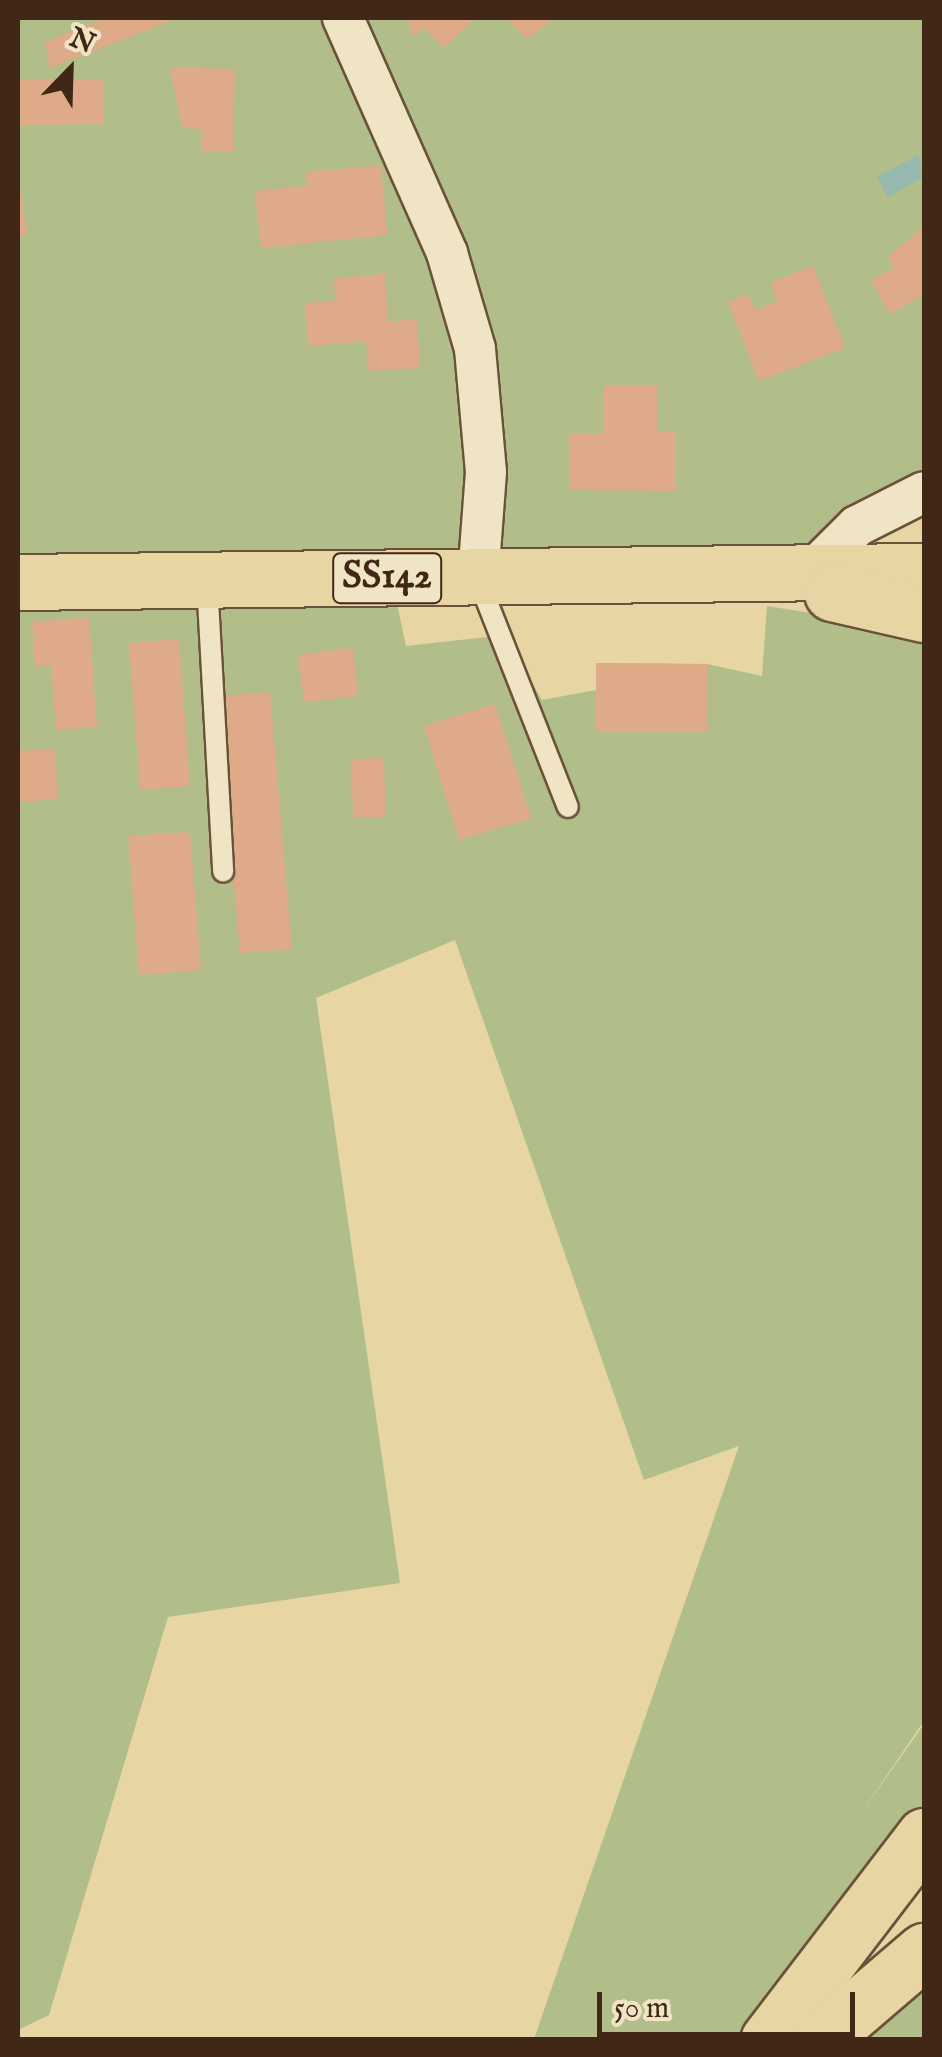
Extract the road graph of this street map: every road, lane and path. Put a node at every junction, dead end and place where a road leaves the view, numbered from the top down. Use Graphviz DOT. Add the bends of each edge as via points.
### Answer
graph roads {
  1 [pos="344,18"];
  2 [pos="924,492"];
  3 [pos="924,571"];
  4 [pos="783,574"];
  5 [pos="478,578"];
  6 [pos="207,580"];
  7 [pos="18,582"];
  8 [pos="924,614"];
  9 [pos="568,807"];
  10 [pos="223,872"];
  11 [pos="924,1836"];
  12 [pos="924,1951"];
  13 [pos="768,2040"];
  14 [pos="820,2040"];
  1 -- 5 [label="street" via="447,254 475,349 486,472"];
  2 -- 4 [label="street"];
  3 -- 4 [label="main road, SS142"];
  4 -- 5 [label="main road, SS142"];
  4 -- 8 [label="main road, SS142"];
  5 -- 6 [label="main road, SS142"];
  5 -- 9 [label="lane"];
  6 -- 7 [label="main road, SS142"];
  6 -- 10 [label="lane"];
  11 -- 13 [label="main road"];
  12 -- 14 [label="main road"];
}
